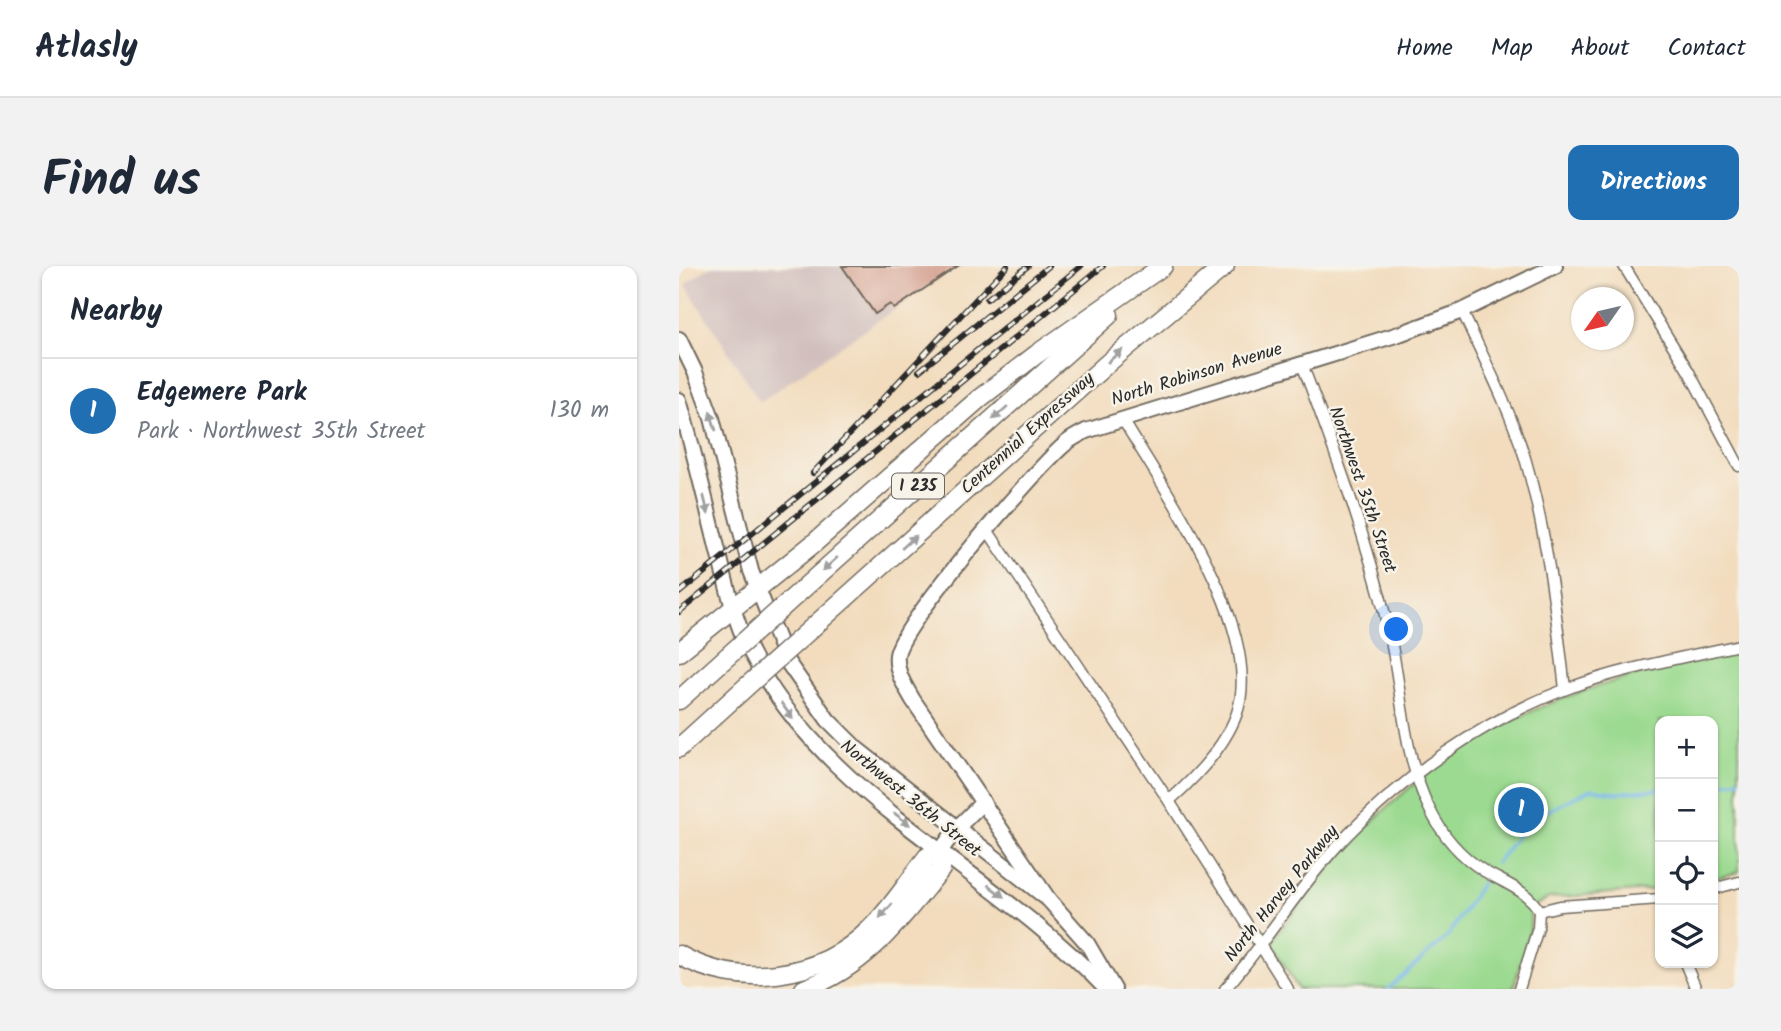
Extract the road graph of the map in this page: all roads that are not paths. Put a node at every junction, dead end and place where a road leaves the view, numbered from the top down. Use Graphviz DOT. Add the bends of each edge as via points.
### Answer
graph roads {
  1 [pos="1163,266"];
  2 [pos="1168,266"];
  3 [pos="1225,266"];
  4 [pos="1555,266"];
  5 [pos="1624,266"];
  6 [pos="1462,311"];
  7 [pos="679,339"];
  8 [pos="1302,364"];
  9 [pos="679,400"];
  10 [pos="1122,418"];
  11 [pos="1739,466"];
  12 [pos="988,531"];
  13 [pos="757,588"];
  14 [pos="733,607"];
  15 [pos="1739,645"];
  16 [pos="679,652"];
  17 [pos="1565,689"];
  18 [pos="679,700"];
  19 [pos="679,748"];
  20 [pos="1417,775"];
  21 [pos="1169,801"];
  22 [pos="983,802"];
  23 [pos="957,828"];
  24 [pos="941,850"];
  25 [pos="1739,882"];
  26 [pos="1718,888"];
  27 [pos="1655,898"];
  28 [pos="1048,900"];
  29 [pos="1539,911"];
  30 [pos="1262,943"];
  31 [pos="679,955"];
  32 [pos="1687,968"];
  33 [pos="804,989"];
  34 [pos="1106,989"];
  35 [pos="1114,989"];
  36 [pos="1225,989"];
  37 [pos="1289,989"];
  38 [pos="1519,989"];
  39 [pos="1696,989"];
  1 -- 13 [label="highway" via="989,391"];
  2 -- 18 [label="highway, Centennial Expressway / I 235, one-way, bridge"];
  19 -- 3 [label="highway, Centennial Expressway / I 235, one-way, bridge" via="1109,362"];
  4 -- 6 [label="main road, North Robinson Avenue"];
  5 -- 11 [label="street"];
  6 -- 8 [label="main road, North Robinson Avenue"];
  6 -- 17 [label="street" via="1524,457 1550,564"];
  13 -- 7 [label="main road, one-way" via="712,418"];
  8 -- 10 [label="main road, North Robinson Avenue"];
  8 -- 20 [label="street, Northwest 35th Street" via="1367,545 1393,648"];
  9 -- 14 [label="main road, Northwest 36th Street, one-way"];
  10 -- 12 [label="main road, North Robinson Avenue" via="1064,444"];
  10 -- 21 [label="street" via="1205,559 1228,615 1240,662 1240,698 1228,732"];
  12 -- 21 [label="street"];
  12 -- 22 [label="main road, North Robinson Avenue" via="915,621 897,655 909,694"];
  13 -- 14 [label="highway"];
  13 -- 23 [label="main road, Northwest 36th Street" via="786,660 828,720 857,749"];
  14 -- 16 [label="highway"];
  14 -- 24 [label="main road, Northwest 36th Street, one-way" via="769,684 810,740 842,772"];
  15 -- 17 [label="street, North Harvey Parkway"];
  17 -- 20 [label="street, North Harvey Parkway" via="1499,720"];
  20 -- 29 [label="street, Northwest 35th Street" via="1423,796 1454,846 1482,870 1526,896"];
  20 -- 30 [label="street, North Harvey Parkway" via="1365,817 1338,846"];
  21 -- 30 [label="street"];
  22 -- 23 [label="main road"];
  22 -- 28 [label="main road"];
  23 -- 24 [label="main road"];
  23 -- 28 [label="main road, Northwest 36th Street"];
  24 -- 31 [label="highway, one-way" via="927,857 869,931 829,958 789,976 729,979"];
  24 -- 33 [label="highway" via="941,869 886,937 844,970"];
  24 -- 34 [label="main road, Northwest 36th Street, one-way" via="1052,935"];
  25 -- 26 [label="street"];
  27 -- 29 [label="street"];
  28 -- 35 [label="main road, Northwest 36th Street" via="1087,943"];
  29 -- 38 [label="street"];
  30 -- 36 [label="street, North Harvey Parkway"];
  30 -- 37 [label="street"];
  32 -- 39 [label="street"];
}
